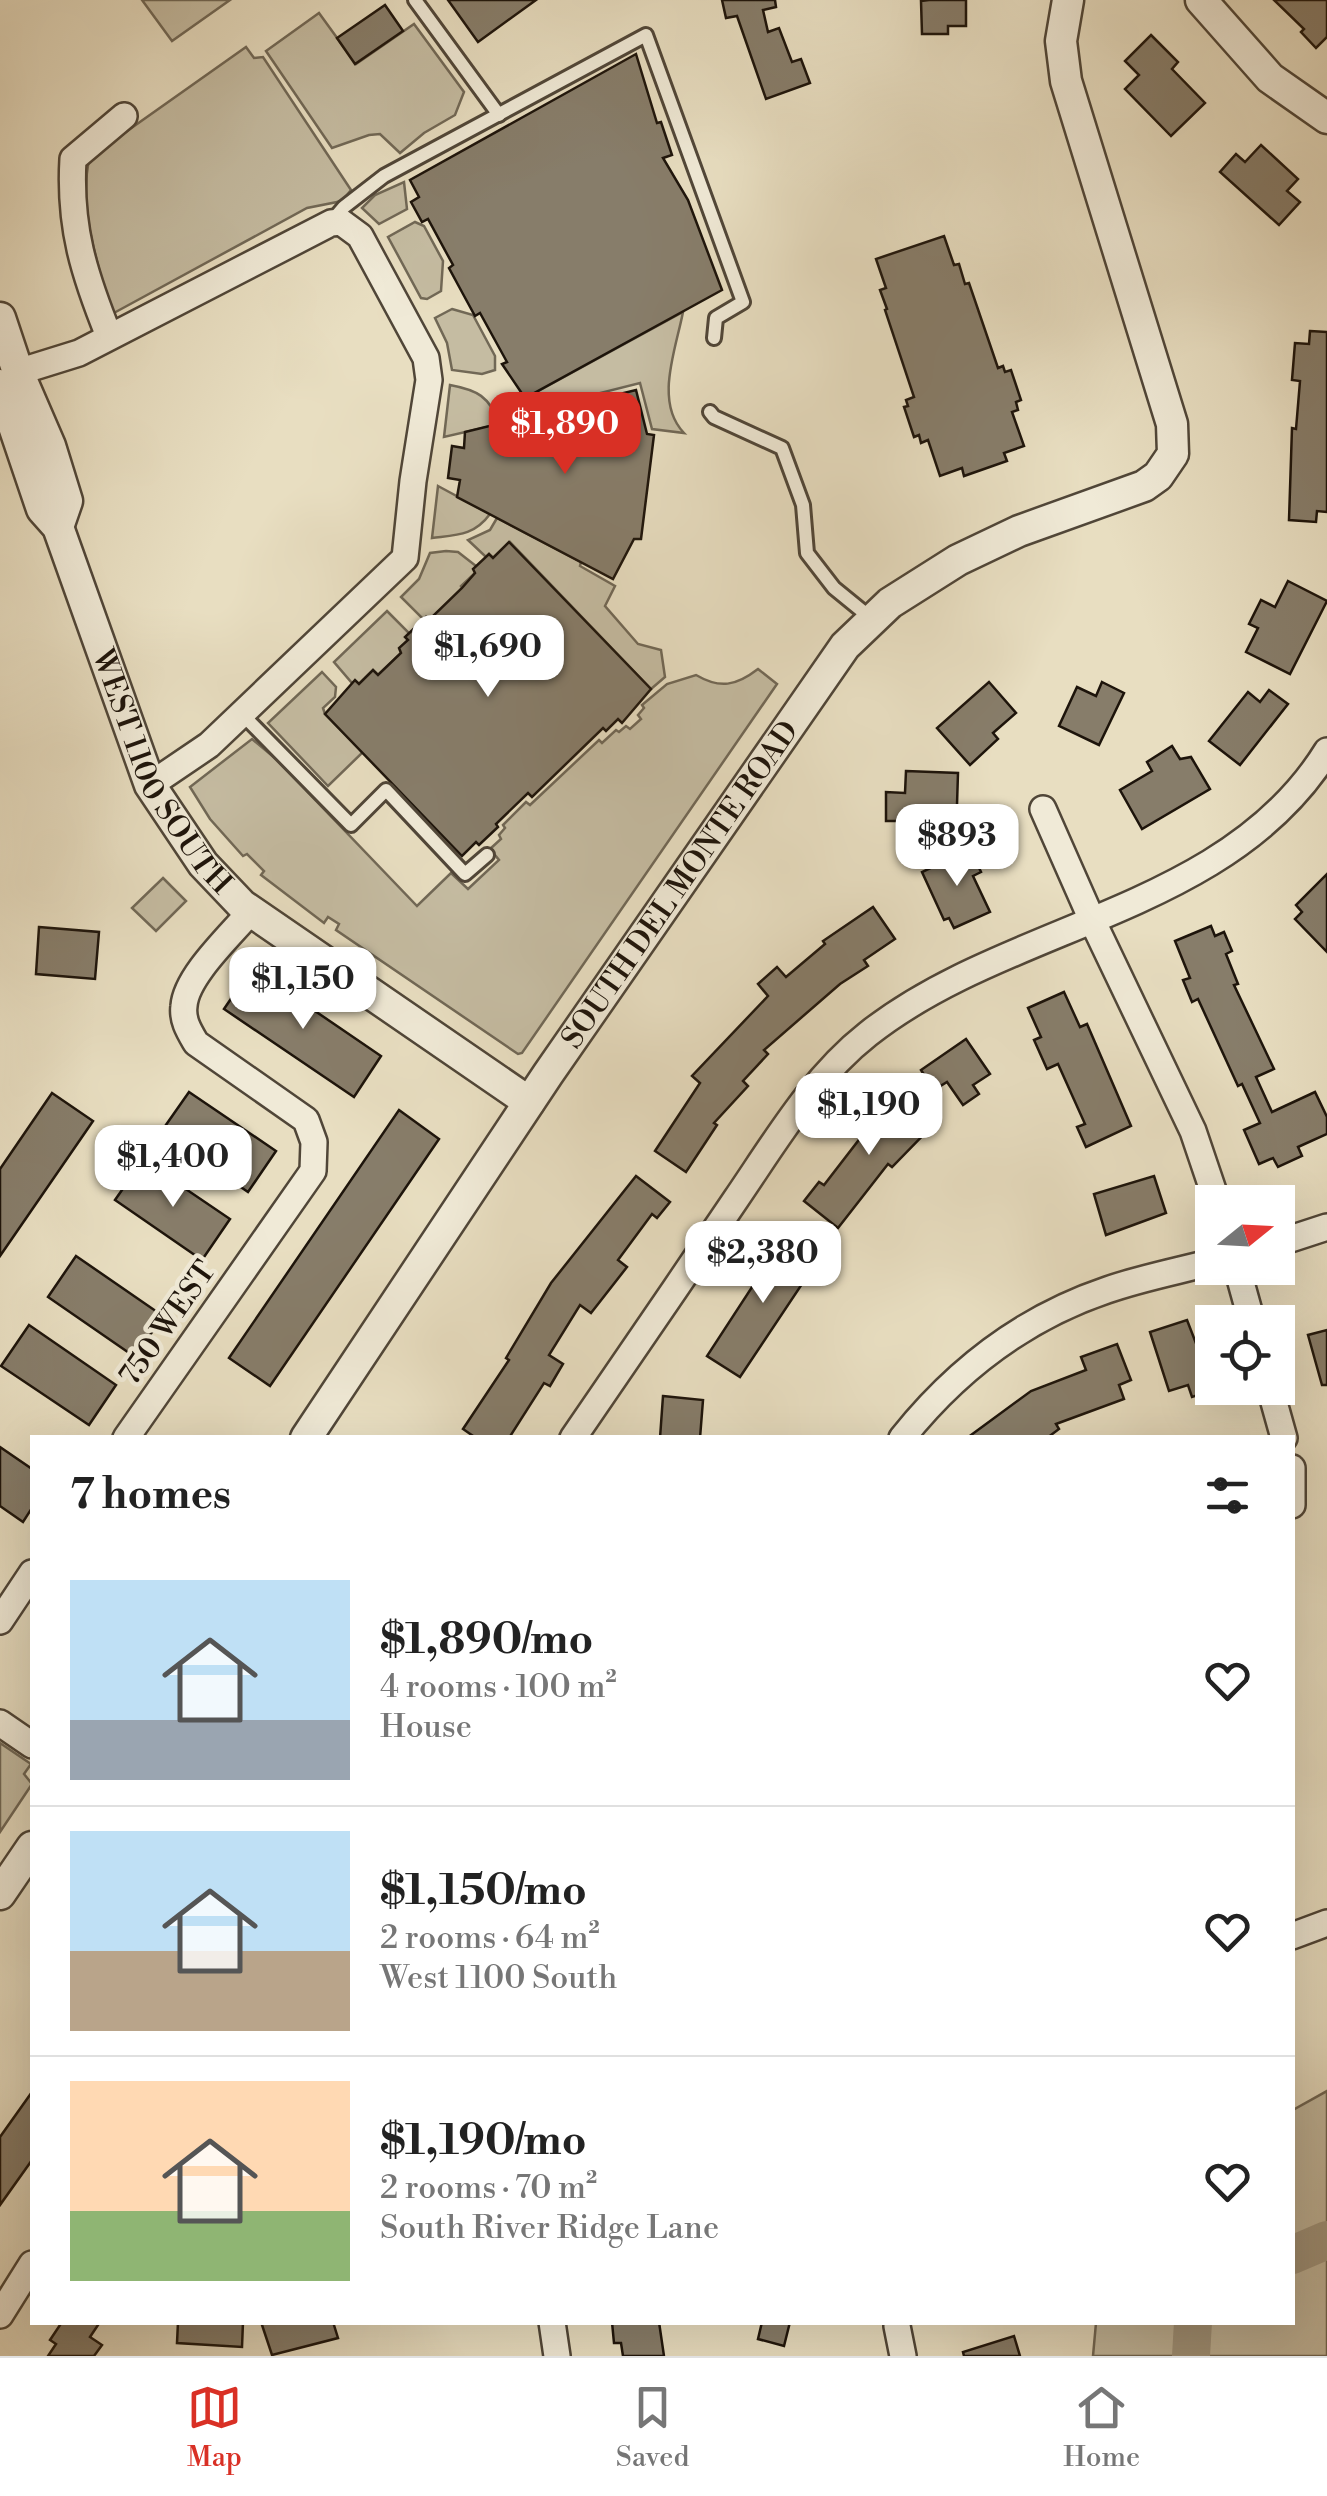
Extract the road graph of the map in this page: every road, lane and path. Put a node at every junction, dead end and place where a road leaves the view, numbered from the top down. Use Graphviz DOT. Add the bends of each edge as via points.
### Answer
graph roads {
  1 [pos="415,0"];
  2 [pos="1068,0"];
  3 [pos="1200,0"];
  4 [pos="124,116"];
  5 [pos="499,116"];
  6 [pos="1327,118"];
  7 [pos="330,222"];
  8 [pos="0,318"];
  9 [pos="109,336"];
  10 [pos="714,338"];
  11 [pos="9,378"];
  12 [pos="710,412"];
  13 [pos="872,620"];
  14 [pos="242,714"];
  15 [pos="1327,752"];
  16 [pos="150,786"];
  17 [pos="1043,809"];
  18 [pos="487,855"];
  19 [pos="251,911"];
  20 [pos="1092,920"];
  21 [pos="529,1102"];
  22 [pos="1211,1185"];
  23 [pos="1327,1227"];
  24 [pos="1295,1237"];
  25 [pos="1195,1266"];
  26 [pos="1275,1405"];
  27 [pos="128,1435"];
  28 [pos="308,1435"];
  29 [pos="576,1435"];
  30 [pos="904,1435"];
  31 [pos="1283,1435"];
  32 [pos="30,1576"];
  33 [pos="0,1621"];
  34 [pos="0,1723"];
  35 [pos="30,1744"];
  36 [pos="30,1849"];
  37 [pos="0,1894"];
  38 [pos="1327,1923"];
  39 [pos="1295,1935"];
  40 [pos="30,2267"];
  41 [pos="0,2315"];
  42 [pos="552,2325"];
  43 [pos="897,2326"];
  44 [pos="557,2356"];
  45 [pos="903,2356"];
  1 -- 5 [label="lane"];
  2 -- 13 [label="street, SOUTH DEL MONTE ROAD" via="1060,41 1066,81 1172,424 1173,454 1144,486 958,560"];
  3 -- 6 [label="street" via="1270,78"];
  4 -- 9 [label="street" via="73,159 70,200 81,260"];
  5 -- 7 [label="lane" via="384,176"];
  5 -- 10 [label="lane" via="646,34 743,302 716,318"];
  7 -- 9 [label="street"];
  7 -- 14 [label="street" via="360,236 426,358 406,558"];
  8 -- 11 [label="street, WEST 1100 SOUTH"];
  9 -- 11 [label="street"];
  11 -- 16 [label="street, WEST 1100 SOUTH" via="50,446 67,501 58,527"];
  12 -- 13 [label="lane" via="782,448 803,505 807,553"];
  13 -- 21 [label="street, SOUTH DEL MONTE ROAD" via="814,688"];
  14 -- 16 [label="street"];
  14 -- 18 [label="lane" via="351,825 386,790 465,874"];
  15 -- 20 [label="street" via="1268,822 1229,851"];
  16 -- 19 [label="street, WEST 1100 SOUTH" via="203,864"];
  17 -- 20 [label="street"];
  19 -- 21 [label="street, WEST 1100 SOUTH"];
  19 -- 27 [label="street, 750 WEST" via="190,984 185,1025 196,1043 306,1120 313,1171"];
  20 -- 22 [label="street" via="1194,1131"];
  20 -- 29 [label="street" via="950,984 866,1035 798,1108"];
  21 -- 28 [label="street, SOUTH DEL MONTE ROAD"];
  23 -- 24 [label="street"];
  25 -- 30 [label="street" via="1109,1289 1019,1330 975,1361"];
  26 -- 31 [label="street"];
  32 -- 33 [label="street"];
  34 -- 35 [label="street"];
  36 -- 37 [label="street"];
  38 -- 39 [label="street"];
  40 -- 41 [label="street"];
  42 -- 44 [label="street"];
  43 -- 45 [label="street"];
}
